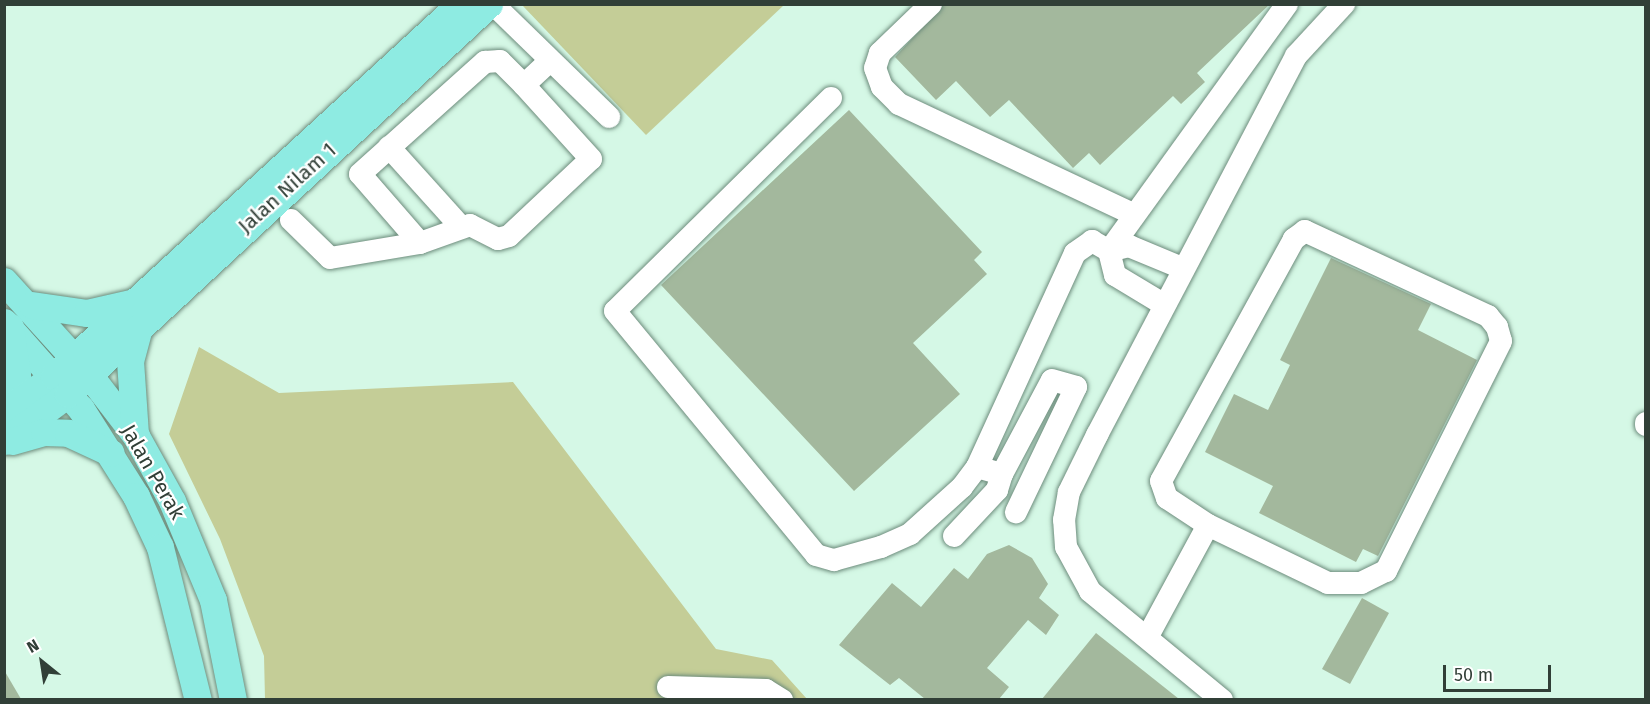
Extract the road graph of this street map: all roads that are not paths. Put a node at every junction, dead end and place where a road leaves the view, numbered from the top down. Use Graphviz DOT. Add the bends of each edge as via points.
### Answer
graph roads {
  1 [pos="460,4"];
  2 [pos="491,4"];
  3 [pos="931,4"];
  4 [pos="1287,4"];
  5 [pos="1344,4"];
  6 [pos="550,61"];
  7 [pos="525,85"];
  8 [pos="831,98"];
  9 [pos="609,117"];
  10 [pos="389,147"];
  11 [pos="1133,214"];
  12 [pos="291,220"];
  13 [pos="461,226"];
  14 [pos="420,243"];
  15 [pos="1109,251"];
  16 [pos="1182,268"];
  17 [pos="4,281"];
  18 [pos="1163,304"];
  19 [pos="32,305"];
  20 [pos="136,314"];
  21 [pos="7,325"];
  22 [pos="82,366"];
  23 [pos="61,385"];
  24 [pos="4,403"];
  25 [pos="4,412"];
  26 [pos="136,436"];
  27 [pos="4,442"];
  28 [pos="113,453"];
  29 [pos="977,467"];
  30 [pos="1002,474"];
  31 [pos="1016,512"];
  32 [pos="1208,525"];
  33 [pos="954,536"];
  34 [pos="1148,636"];
  35 [pos="668,687"];
  36 [pos="198,699"];
  37 [pos="233,699"];
  38 [pos="782,699"];
  39 [pos="1222,699"];
  1 -- 20 [label="main road, Jalan Nilam 1"];
  2 -- 6 [label="street"];
  2 -- 20 [label="main road, Jalan Nilam 1"];
  3 -- 11 [label="street" via="880,52 875,68 882,87 899,104"];
  4 -- 11 [label="street"];
  5 -- 16 [label="street" via="1296,56"];
  6 -- 7 [label="street"];
  6 -- 9 [label="street"];
  7 -- 10 [label="street" via="500,61 485,62"];
  7 -- 13 [label="street" via="589,153 590,163 509,236 498,239 478,227"];
  8 -- 29 [label="street" via="622,299 615,311 619,321 816,555 852,556 910,534"];
  10 -- 13 [label="street"];
  10 -- 14 [label="street" via="360,179"];
  11 -- 15 [label="street"];
  12 -- 14 [label="street" via="330,258"];
  13 -- 14 [label="street"];
  15 -- 16 [label="street" via="1129,246"];
  15 -- 18 [label="street" via="1115,276"];
  15 -- 29 [label="street" via="1092,241 1075,254"];
  16 -- 18 [label="street"];
  17 -- 19 [label="main road, Jalan Perak"];
  18 -- 34 [label="street" via="1069,492 1064,520 1066,547 1090,591"];
  19 -- 20 [label="main road" via="87,313"];
  19 -- 22 [label="main road, Jalan Perak"];
  20 -- 22 [label="main road, Jalan Nilam 1"];
  20 -- 26 [label="main road" via="129,381"];
  21 -- 23 [label="main road, Jalan Perak"];
  21 -- 24 [label="main road" via="17,375"];
  22 -- 23 [label="main road, Jalan Nilam 1"];
  22 -- 26 [label="main road, Jalan Perak"];
  23 -- 25 [label="main road"];
  23 -- 27 [label="main road"];
  23 -- 28 [label="main road, Jalan Perak"];
  26 -- 37 [label="main road, Jalan Perak" via="204,573 228,656"];
  27 -- 28 [label="main road" via="44,432 68,433"];
  28 -- 36 [label="main road, Jalan Perak" via="160,547"];
  29 -- 30 [label="street"];
  30 -- 31 [label="street" via="1050,382 1073,385 1077,392"];
  30 -- 33 [label="street" via="997,490"];
  32 -- 32 [label="street" via="1328,583 1361,583 1386,571 1502,341 1497,327 1488,316 1305,231 1294,239 1161,481 1167,498"];
  32 -- 34 [label="street"];
  34 -- 39 [label="street"];
  35 -- 38 [label="street" via="766,690"];
}
